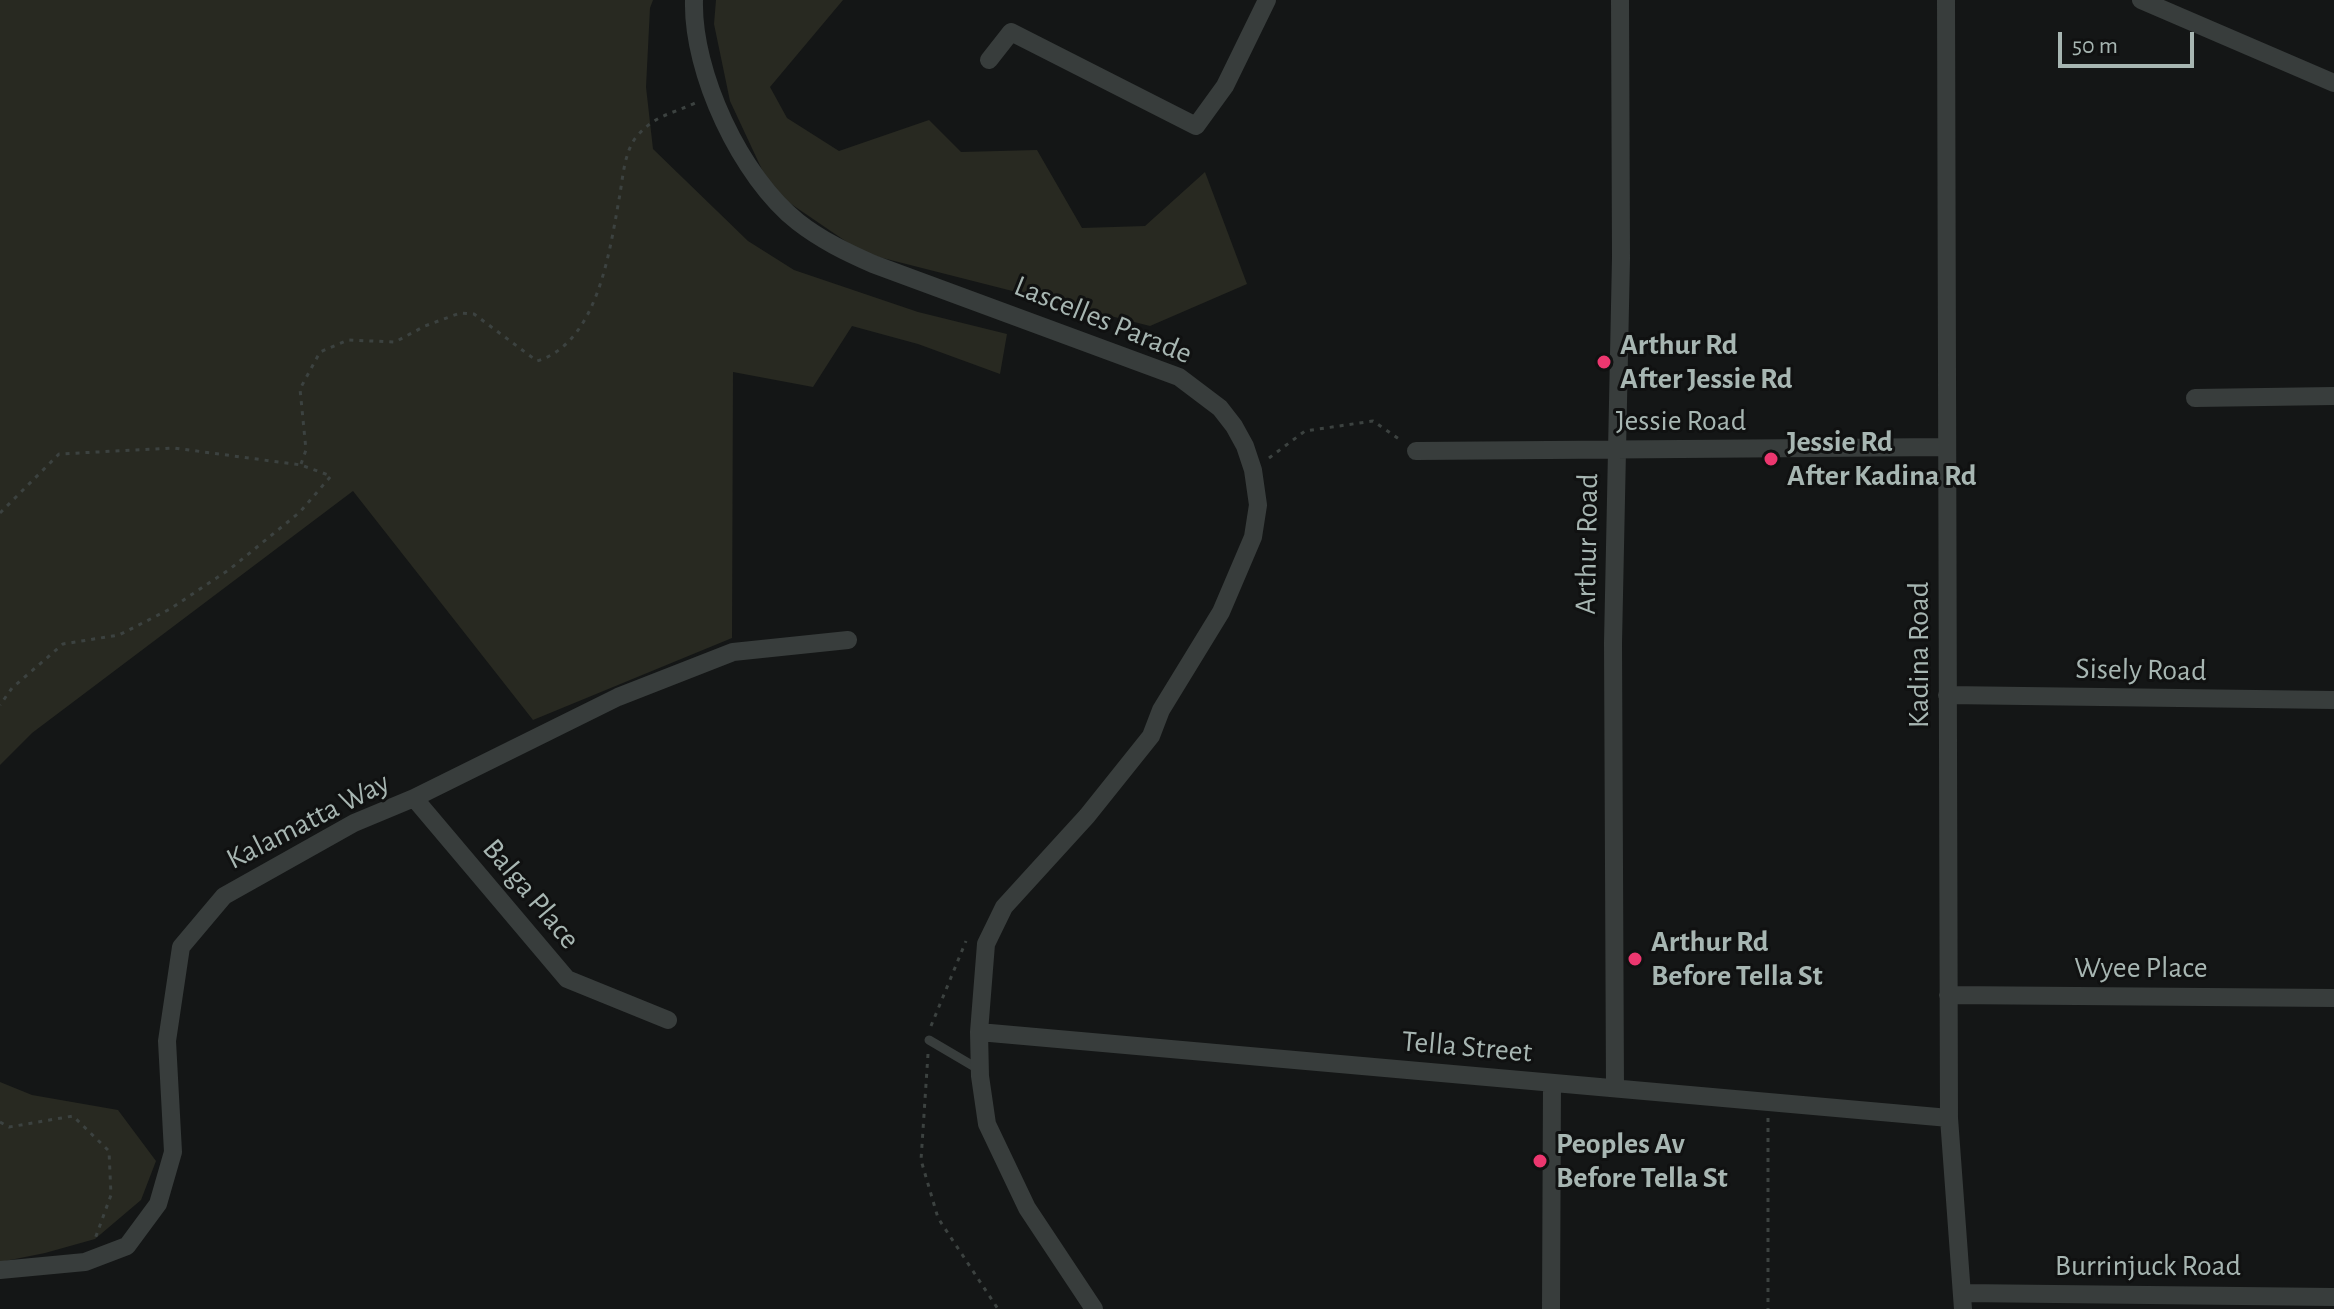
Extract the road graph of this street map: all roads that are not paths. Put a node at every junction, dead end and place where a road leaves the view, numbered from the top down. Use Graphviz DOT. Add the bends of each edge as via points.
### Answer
graph roads {
  1 [pos="694,0"];
  2 [pos="1267,0"];
  3 [pos="1620,0"];
  4 [pos="1946,0"];
  5 [pos="2141,0"];
  6 [pos="989,60"];
  7 [pos="2334,83"];
  8 [pos="2334,396"];
  9 [pos="2195,398"];
  10 [pos="1947,447"];
  11 [pos="1617,449"];
  12 [pos="1416,451"];
  13 [pos="848,640"];
  14 [pos="1947,695"];
  15 [pos="2334,700"];
  16 [pos="414,798"];
  17 [pos="1948,995"];
  18 [pos="2334,998"];
  19 [pos="668,1020"];
  20 [pos="979,1032"];
  21 [pos="929,1040"];
  22 [pos="980,1070"];
  23 [pos="1552,1084"];
  24 [pos="1615,1088"];
  25 [pos="1949,1118"];
  26 [pos="0,1270"];
  27 [pos="2334,1297"];
  28 [pos="1962,1301"];
  29 [pos="1094,1309"];
  30 [pos="1551,1309"];
  1 -- 20 [label="street, Lascelles Parade" via="700,46 723,119 768,194 797,222 873,264 1179,377 1227,417 1253,470 1258,505 1253,537 1221,612 1161,710 1151,736 1004,907 986,944"];
  2 -- 6 [label="street" via="1225,86 1196,126 1011,32"];
  3 -- 11 [label="street, Arthur Road"];
  4 -- 10 [label="street, Kadina Road"];
  5 -- 7 [label="street"];
  8 -- 9 [label="street"];
  10 -- 11 [label="street, Jessie Road"];
  10 -- 14 [label="street, Kadina Road"];
  11 -- 12 [label="street, Jessie Road"];
  11 -- 24 [label="street, Arthur Road"];
  13 -- 16 [label="street, Kalamatta Way" via="733,652 618,697"];
  14 -- 15 [label="street, Sisely Road"];
  14 -- 17 [label="street, Kadina Road"];
  16 -- 19 [label="street, Balga Place" via="567,979"];
  16 -- 26 [label="street, Kalamatta Way" via="354,823 224,896 181,947 167,1041 173,1152 158,1204 127,1246 85,1262"];
  17 -- 18 [label="street, Wyee Place"];
  17 -- 25 [label="street, Kadina Road"];
  20 -- 22 [label="street, Lascelles Parade"];
  20 -- 23 [label="street, Tella Street"];
  21 -- 22 [label="lane"];
  22 -- 29 [label="street, Lascelles Parade" via="987,1124 1020,1194"];
  23 -- 24 [label="street, Tella Street"];
  23 -- 30 [label="street"];
  24 -- 25 [label="street, Tella Street"];
  25 -- 28 [label="street, Kadina Road"];
  27 -- 28 [label="street, Burrinjuck Road"];
}
